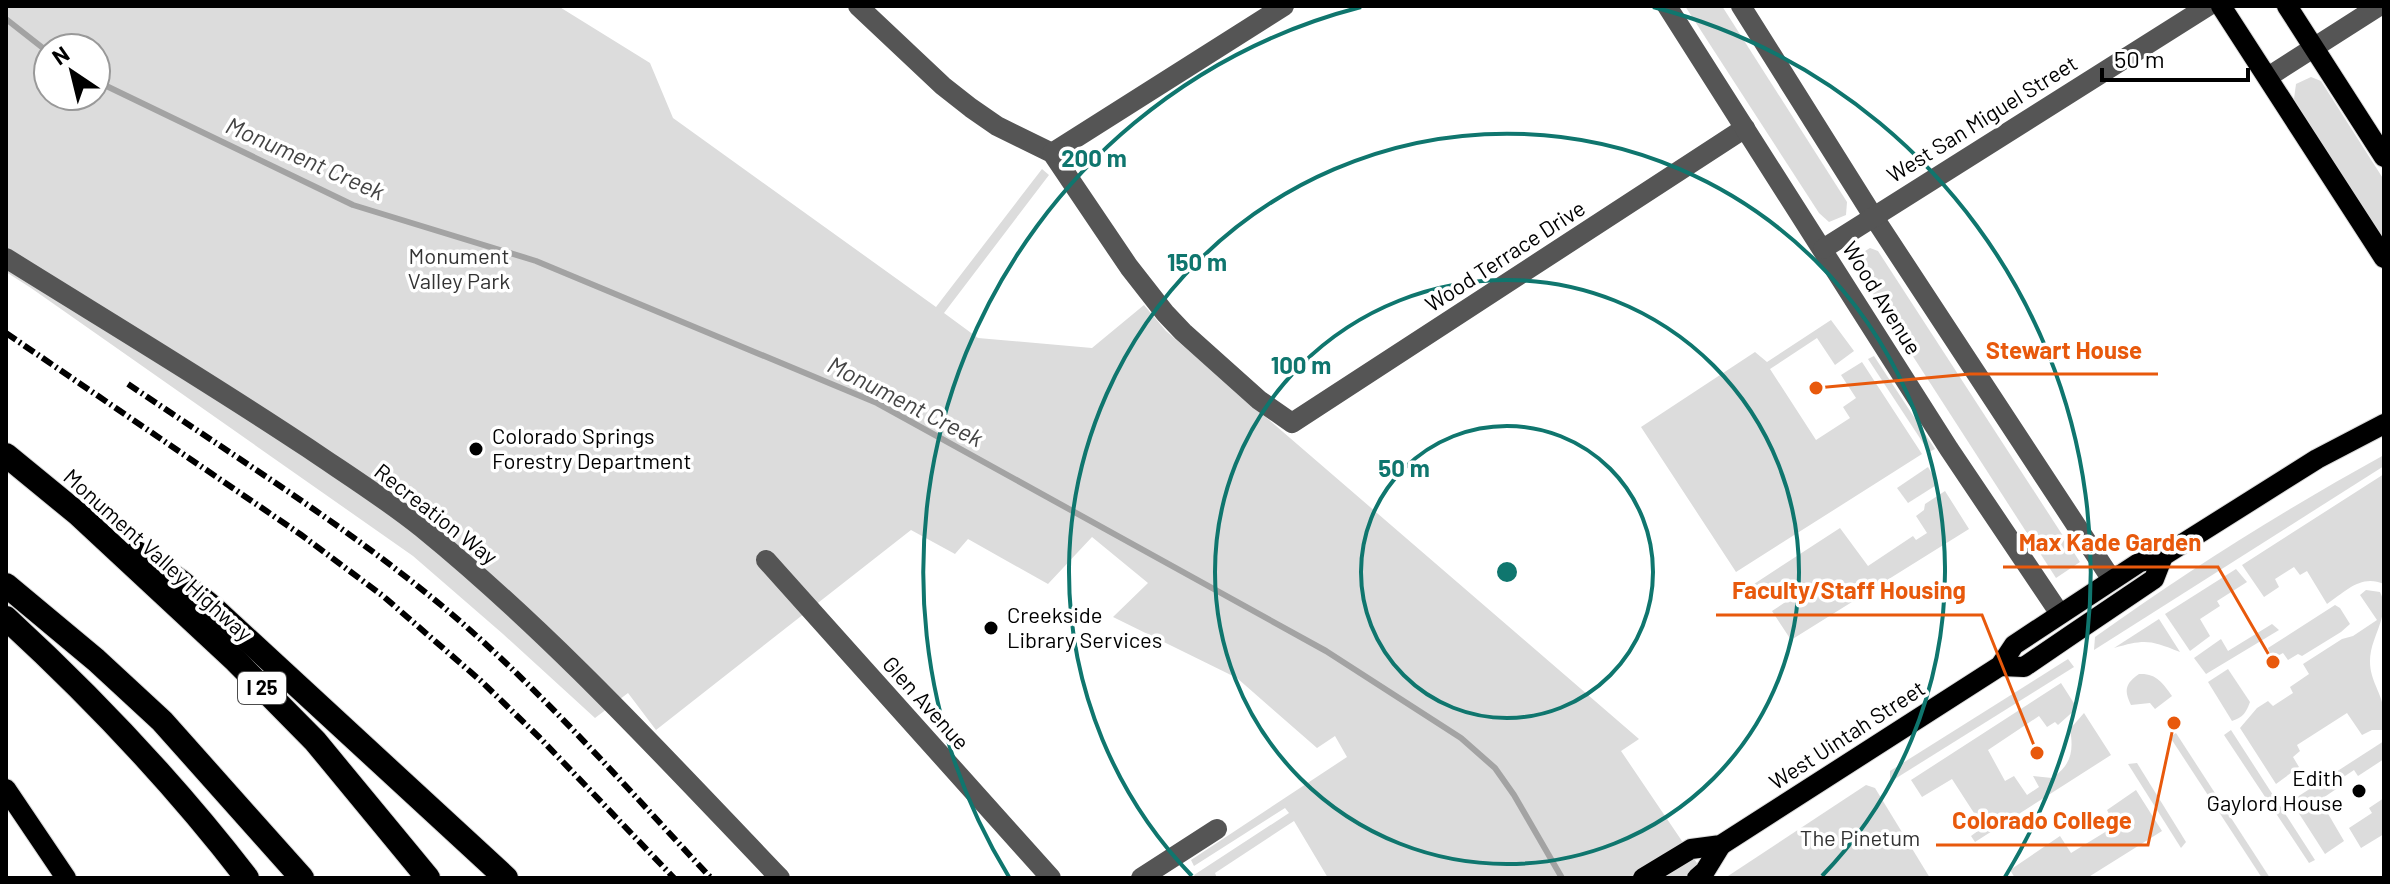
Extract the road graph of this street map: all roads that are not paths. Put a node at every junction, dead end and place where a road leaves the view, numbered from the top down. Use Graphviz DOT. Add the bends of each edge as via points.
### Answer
graph roads {
  1 [pos="858,6"];
  2 [pos="1284,6"];
  3 [pos="1667,6"];
  4 [pos="1741,6"];
  5 [pos="2208,6"];
  6 [pos="2221,6"];
  7 [pos="2287,6"];
  8 [pos="2379,6"];
  9 [pos="2314,48"];
  10 [pos="2268,77"];
  11 [pos="1745,128"];
  12 [pos="1052,153"];
  13 [pos="2384,157"];
  14 [pos="1873,216"];
  15 [pos="1823,249"];
  16 [pos="6,258"];
  17 [pos="2384,258"];
  18 [pos="2384,411"];
  19 [pos="2384,424"];
  20 [pos="2347,441"];
  21 [pos="6,455"];
  22 [pos="78,514"];
  23 [pos="2163,556"];
  24 [pos="766,560"];
  25 [pos="2112,580"];
  26 [pos="6,585"];
  27 [pos="2060,614"];
  28 [pos="6,618"];
  29 [pos="2000,666"];
  30 [pos="6,789"];
  31 [pos="1217,829"];
  32 [pos="1721,845"];
  33 [pos="1164,872"];
  34 [pos="1651,873"];
  35 [pos="66,878"];
  36 [pos="247,878"];
  37 [pos="302,878"];
  38 [pos="428,878"];
  39 [pos="506,878"];
  40 [pos="780,878"];
  41 [pos="1051,878"];
  42 [pos="1141,878"];
  43 [pos="1697,878"];
  1 -- 12 [label="street" via="971,108"];
  2 -- 12 [label="street"];
  3 -- 11 [label="street, Wood Avenue"];
  4 -- 14 [label="street, Wood Avenue"];
  5 -- 14 [label="street, West San Miguel Street"];
  6 -- 10 [label="main road"];
  7 -- 9 [label="main road"];
  8 -- 9 [label="street"];
  9 -- 10 [label="street"];
  9 -- 13 [label="main road"];
  10 -- 17 [label="main road"];
  11 -- 12 [label="street, Wood Terrace Drive" via="1292,423 1259,400 1165,313"];
  11 -- 15 [label="street, Wood Avenue"];
  14 -- 15 [label="street, West San Miguel Street"];
  14 -- 25 [label="street, Wood Avenue"];
  15 -- 27 [label="street, Wood Avenue"];
  16 -- 40 [label="street, Recreation Way" via="234,399 421,527 539,629"];
  18 -- 20 [label="main road"];
  19 -- 20 [label="main road, West Uintah Street"];
  20 -- 23 [label="main road, West Uintah Street"];
  21 -- 22 [label="highway, Monument Valley Highway / I 25"];
  22 -- 38 [label="highway, Monument Valley Highway / I 25" via="315,741"];
  22 -- 39 [label="highway" via="211,606"];
  23 -- 25 [label="main road, West Uintah Street" via="2140,562"];
  23 -- 29 [label="main road, West Uintah Street" via="2154,579 2024,667"];
  24 -- 41 [label="street, Glen Avenue"];
  25 -- 27 [label="main road, West Uintah Street"];
  26 -- 37 [label="highway" via="162,721"];
  27 -- 29 [label="main road, West Uintah Street" via="2014,645"];
  28 -- 36 [label="highway" via="122,730"];
  29 -- 32 [label="main road, West Uintah Street"];
  30 -- 35 [label="main road"];
  31 -- 33 [label="street"];
  32 -- 34 [label="main road, West Uintah Street" via="1691,849"];
  32 -- 43 [label="main road, West Uintah Street"];
  33 -- 42 [label="street"];
}
